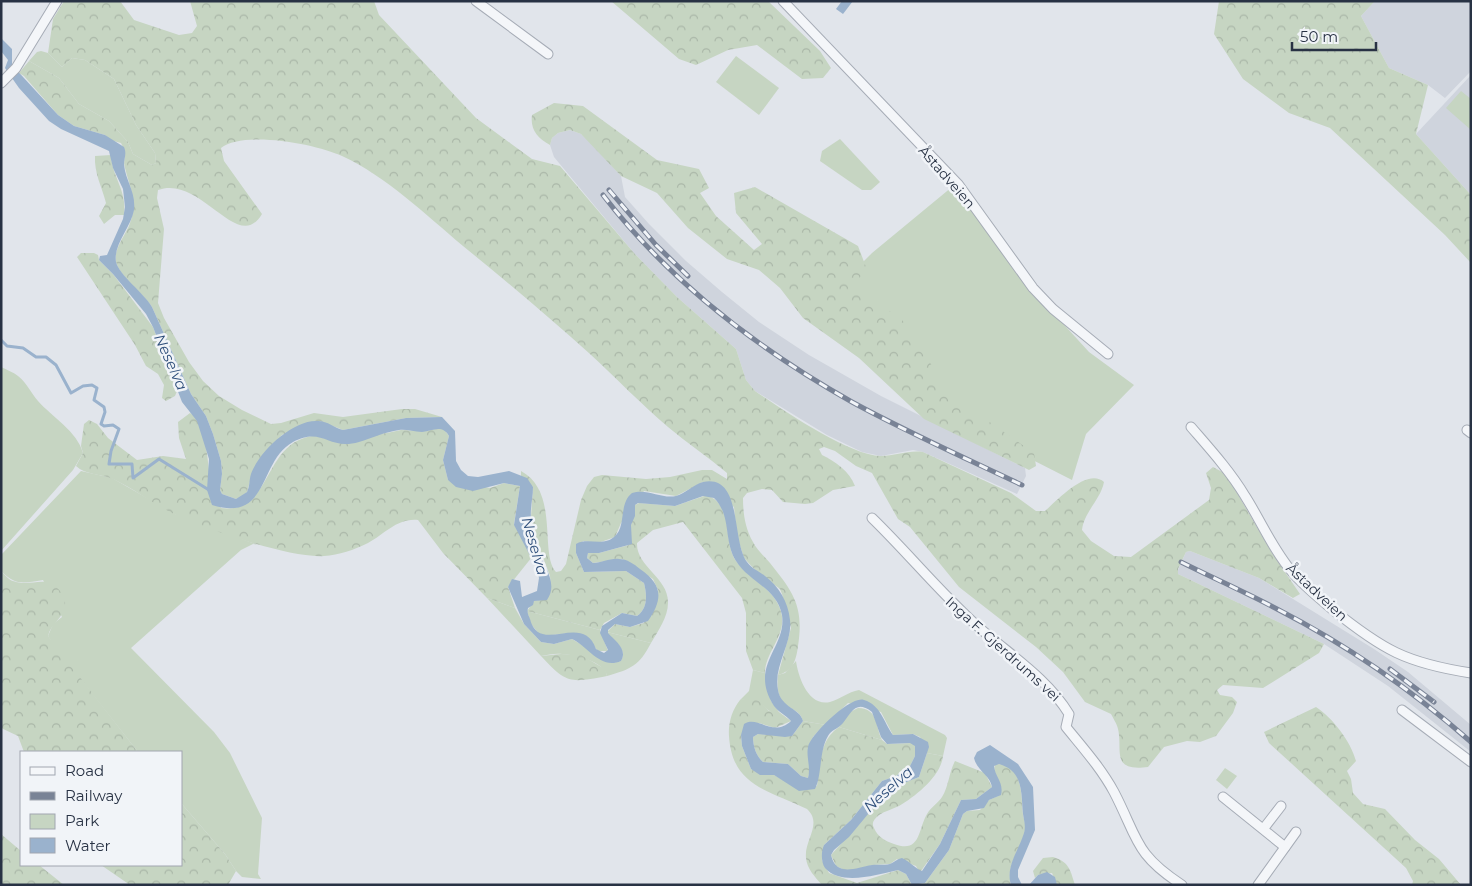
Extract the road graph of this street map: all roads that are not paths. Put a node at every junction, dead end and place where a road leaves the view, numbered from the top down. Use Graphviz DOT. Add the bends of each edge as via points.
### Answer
graph roads {
  1 [pos="57,1"];
  2 [pos="783,1"];
  3 [pos="480,2"];
  4 [pos="548,54"];
  5 [pos="1,83"];
  6 [pos="1108,354"];
  7 [pos="1191,427"];
  8 [pos="872,518"];
  9 [pos="1471,673"];
  10 [pos="1402,710"];
  11 [pos="1471,762"];
  12 [pos="1223,797"];
  13 [pos="1281,806"];
  14 [pos="1264,828"];
  15 [pos="1296,832"];
  16 [pos="1285,847"];
  17 [pos="1182,885"];
  18 [pos="1258,885"];
  1 -- 5 [label="street" via="16,68"];
  2 -- 6 [label="street, Åstadveien" via="958,184 1033,288"];
  3 -- 4 [label="street"];
  7 -- 9 [label="street, Åstadveien" via="1245,495 1284,561 1317,596 1371,639 1399,655 1424,665"];
  8 -- 17 [label="street, Inga F. Gjerdrums vei" via="908,552 936,588 1061,701 1069,714 1066,727 1114,792 1140,847 1158,870"];
  10 -- 11 [label="street"];
  12 -- 14 [label="street"];
  13 -- 14 [label="street"];
  14 -- 16 [label="street"];
  15 -- 16 [label="street"];
  16 -- 18 [label="street"];
}
